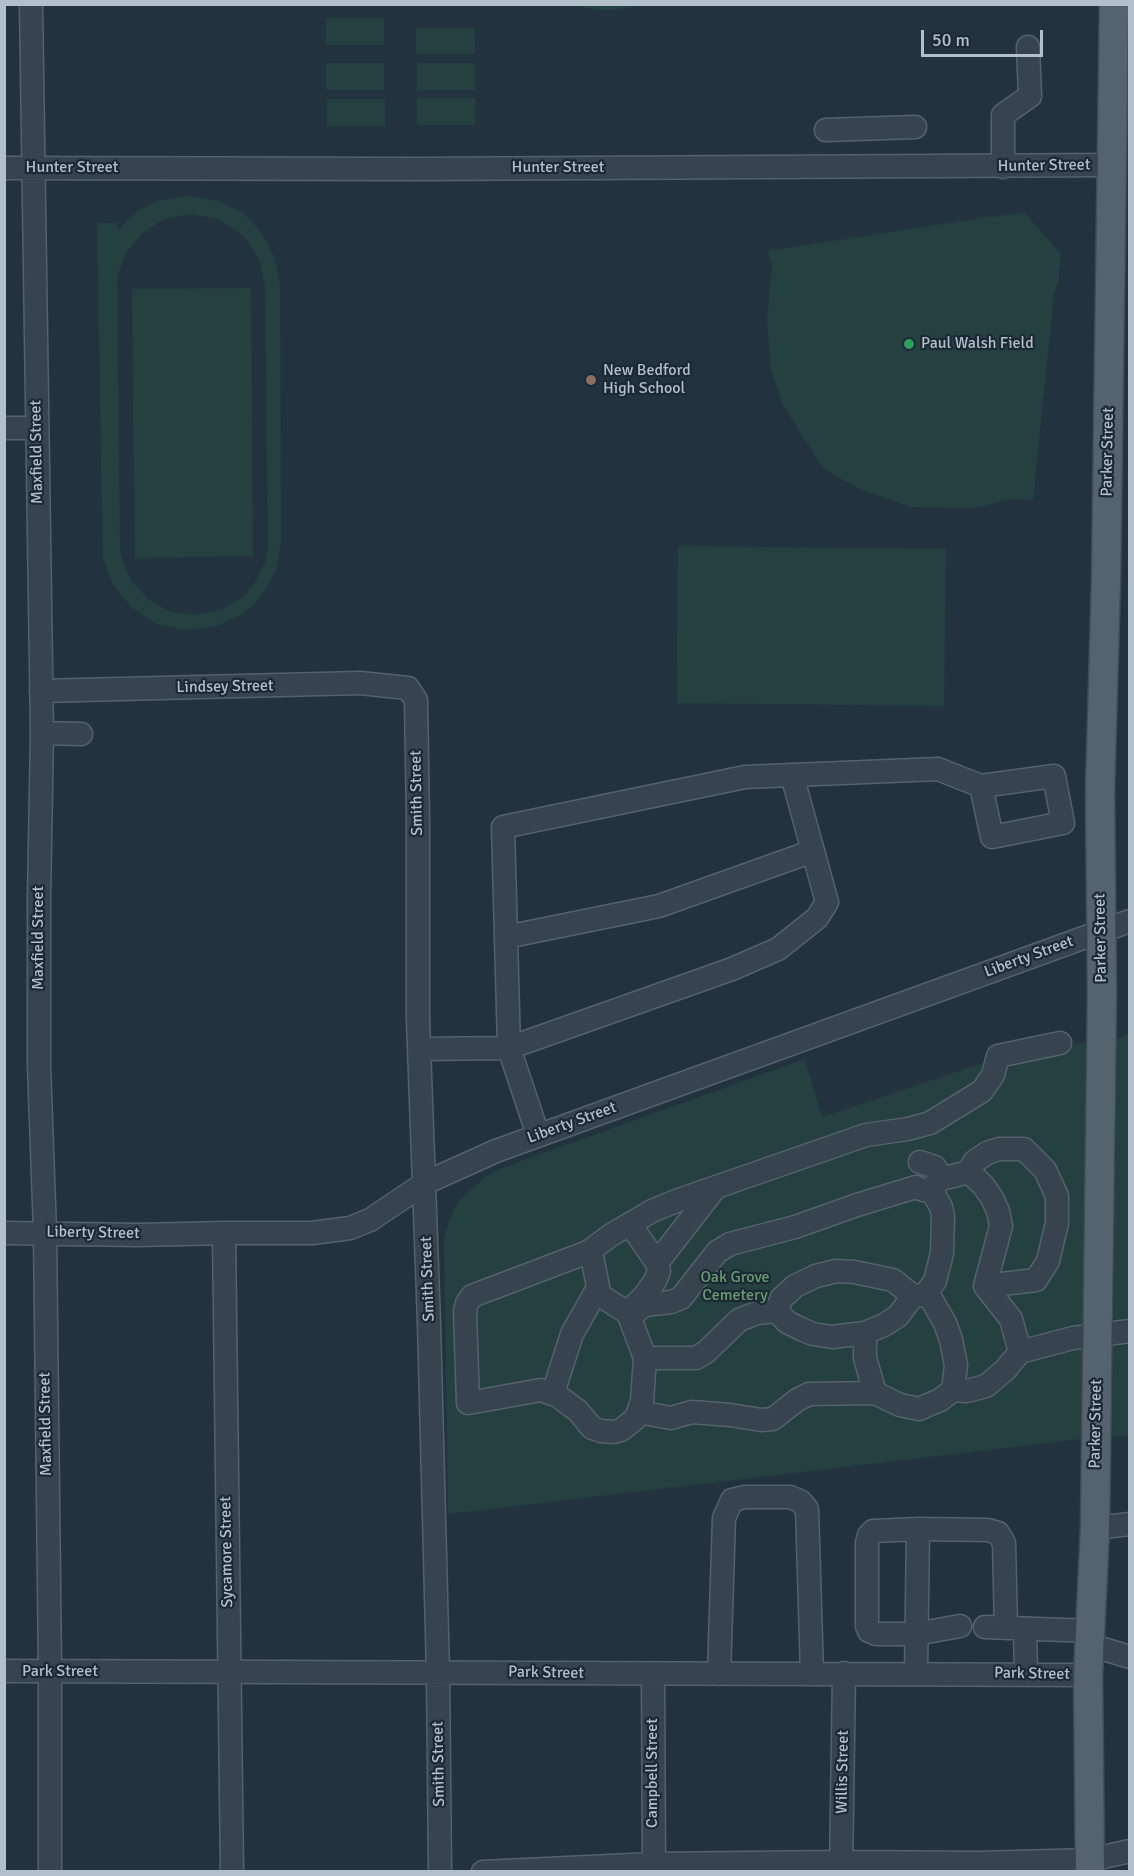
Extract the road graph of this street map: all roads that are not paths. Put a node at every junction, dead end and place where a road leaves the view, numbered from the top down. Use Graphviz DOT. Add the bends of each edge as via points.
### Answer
graph roads {
  1 [pos="31,4"];
  2 [pos="1114,4"];
  3 [pos="1028,47"];
  4 [pos="915,127"];
  5 [pos="850,129"];
  6 [pos="826,130"];
  7 [pos="1112,165"];
  8 [pos="850,166"];
  9 [pos="1003,167"];
  10 [pos="4,168"];
  11 [pos="34,168"];
  12 [pos="1120,279"];
  13 [pos="4,428"];
  14 [pos="37,428"];
  15 [pos="408,688"];
  16 [pos="41,691"];
  17 [pos="42,733"];
  18 [pos="81,734"];
  19 [pos="792,775"];
  20 [pos="981,786"];
  21 [pos="813,851"];
  22 [pos="1130,921"];
  23 [pos="1100,931"];
  24 [pos="506,937"];
  25 [pos="1060,1043"];
  26 [pos="509,1048"];
  27 [pos="419,1049"];
  28 [pos="538,1135"];
  29 [pos="920,1162"];
  30 [pos="969,1172"];
  31 [pos="425,1183"];
  32 [pos="935,1184"];
  33 [pos="715,1188"];
  34 [pos="630,1224"];
  35 [pos="45,1232"];
  36 [pos="4,1233"];
  37 [pos="224,1233"];
  38 [pos="591,1251"];
  39 [pos="657,1263"];
  40 [pos="985,1286"];
  41 [pos="598,1288"];
  42 [pos="919,1295"];
  43 [pos="777,1311"];
  44 [pos="629,1314"];
  45 [pos="1130,1331"];
  46 [pos="865,1333"];
  47 [pos="1097,1336"];
  48 [pos="1020,1352"];
  49 [pos="645,1358"];
  50 [pos="953,1390"];
  51 [pos="552,1393"];
  52 [pos="875,1394"];
  53 [pos="639,1412"];
  54 [pos="1130,1524"];
  55 [pos="1095,1528"];
  56 [pos="918,1529"];
  57 [pos="960,1626"];
  58 [pos="1005,1628"];
  59 [pos="916,1634"];
  60 [pos="1090,1638"];
  61 [pos="1130,1657"];
  62 [pos="4,1671"];
  63 [pos="50,1672"];
  64 [pos="229,1672"];
  65 [pos="438,1672"];
  66 [pos="812,1673"];
  67 [pos="844,1673"];
  68 [pos="916,1673"];
  69 [pos="653,1674"];
  70 [pos="719,1674"];
  71 [pos="1026,1674"];
  72 [pos="1088,1675"];
  73 [pos="1130,1851"];
  74 [pos="1090,1866"];
  75 [pos="841,1867"];
  76 [pos="653,1868"];
  77 [pos="50,1872"];
  78 [pos="232,1872"];
  79 [pos="440,1872"];
  80 [pos="483,1872"];
  1 -- 11 [label="street, Maxfield Street"];
  2 -- 7 [label="main road, Parker Street"];
  3 -- 9 [label="street" via="1030,96 1003,115"];
  4 -- 5 [label="street"];
  5 -- 6 [label="street"];
  5 -- 8 [label="street"];
  7 -- 9 [label="street, Hunter Street"];
  7 -- 12 [label="main road, Parker Street"];
  8 -- 9 [label="street, Hunter Street"];
  8 -- 11 [label="street, Hunter Street"];
  10 -- 11 [label="street, Hunter Street"];
  11 -- 14 [label="street, Maxfield Street"];
  12 -- 23 [label="main road, Parker Street" via="1107,551"];
  13 -- 14 [label="street"];
  14 -- 16 [label="street, Maxfield Street"];
  15 -- 16 [label="street, Lindsey Street" via="360,683"];
  15 -- 27 [label="street, Smith Street" via="416,700"];
  16 -- 17 [label="street, Maxfield Street"];
  17 -- 18 [label="street"];
  17 -- 35 [label="street, Maxfield Street" via="39,1041"];
  19 -- 20 [label="street" via="938,769"];
  19 -- 21 [label="street"];
  19 -- 24 [label="street" via="745,777 503,827"];
  21 -- 24 [label="street" via="659,906"];
  21 -- 26 [label="street" via="827,902 817,918 778,948 732,969"];
  22 -- 23 [label="street, Liberty Street"];
  23 -- 28 [label="street, Liberty Street"];
  23 -- 47 [label="main road, Parker Street"];
  24 -- 26 [label="street"];
  25 -- 33 [label="street" via="998,1056 993,1075 982,1091 930,1123 866,1135"];
  26 -- 27 [label="street"];
  26 -- 28 [label="street"];
  27 -- 31 [label="street, Smith Street"];
  28 -- 31 [label="street, Liberty Street"];
  29 -- 32 [label="street" via="935,1167"];
  30 -- 32 [label="street"];
  30 -- 40 [label="street" via="993,1198 1001,1226"];
  30 -- 40 [label="street" via="974,1162 987,1154 999,1149 1024,1149 1045,1170 1057,1196 1058,1212 1048,1261 1036,1280"];
  31 -- 37 [label="street, Liberty Street" via="350,1228 312,1233"];
  31 -- 65 [label="street, Smith Street"];
  32 -- 42 [label="street" via="944,1227 942,1253 934,1281"];
  32 -- 44 [label="street" via="923,1190 916,1186 795,1227 730,1244 717,1252 681,1298 645,1305"];
  33 -- 34 [label="street" via="652,1211"];
  33 -- 39 [label="street"];
  34 -- 38 [label="street"];
  34 -- 39 [label="street"];
  35 -- 36 [label="street, Liberty Street"];
  35 -- 37 [label="street, Liberty Street"];
  35 -- 63 [label="street, Maxfield Street"];
  37 -- 64 [label="street, Sycamore Street"];
  38 -- 41 [label="street"];
  38 -- 51 [label="street" via="480,1291 466,1307 468,1403 535,1390"];
  39 -- 44 [label="street" via="655,1281"];
  40 -- 48 [label="street" via="1011,1319"];
  41 -- 44 [label="street" via="601,1296"];
  41 -- 51 [label="street" via="572,1334"];
  42 -- 43 [label="street" via="893,1280 836,1271 795,1286 781,1299"];
  42 -- 46 [label="street" via="898,1316"];
  42 -- 50 [label="street" via="933,1300 949,1331 956,1365"];
  43 -- 46 [label="street" via="794,1326 813,1334 841,1337"];
  43 -- 49 [label="street" via="739,1320 696,1358"];
  44 -- 49 [label="street"];
  45 -- 47 [label="street"];
  46 -- 52 [label="street" via="865,1358"];
  47 -- 48 [label="street"];
  47 -- 55 [label="main road, Parker Street"];
  48 -- 50 [label="street" via="986,1386"];
  49 -- 53 [label="street"];
  50 -- 52 [label="street" via="919,1409"];
  51 -- 53 [label="street" via="573,1407 592,1428 601,1431 621,1430"];
  52 -- 53 [label="street" via="809,1394 772,1419 761,1420 692,1412 671,1418"];
  54 -- 55 [label="street"];
  55 -- 60 [label="main road, Parker Street"];
  56 -- 58 [label="street" via="998,1533 1004,1543"];
  56 -- 59 [label="street"];
  56 -- 59 [label="street" via="873,1532 867,1543 869,1630 876,1634"];
  57 -- 59 [label="street"];
  58 -- 60 [label="street"];
  58 -- 71 [label="street"];
  59 -- 68 [label="street"];
  60 -- 61 [label="street"];
  60 -- 72 [label="main road, Parker Street"];
  62 -- 63 [label="street, Park Street"];
  63 -- 64 [label="street, Park Street"];
  63 -- 77 [label="street, Maxfield Street"];
  64 -- 65 [label="street, Park Street"];
  64 -- 78 [label="street, Sycamore Street"];
  65 -- 69 [label="street, Park Street"];
  65 -- 79 [label="street, Smith Street"];
  66 -- 67 [label="street, Park Street"];
  66 -- 70 [label="street, Park Street"];
  66 -- 70 [label="street" via="807,1509 790,1497 745,1497 732,1500 724,1518"];
  67 -- 68 [label="street, Park Street"];
  67 -- 75 [label="street, Willis Street"];
  68 -- 71 [label="street, Park Street"];
  69 -- 70 [label="street, Park Street"];
  69 -- 76 [label="street, Campbell Street"];
  71 -- 72 [label="street, Park Street"];
  72 -- 74 [label="main road, Parker Street"];
  73 -- 74 [label="street"];
  74 -- 75 [label="street" via="980,1863"];
  75 -- 76 [label="street"];
  76 -- 80 [label="street"];
}
